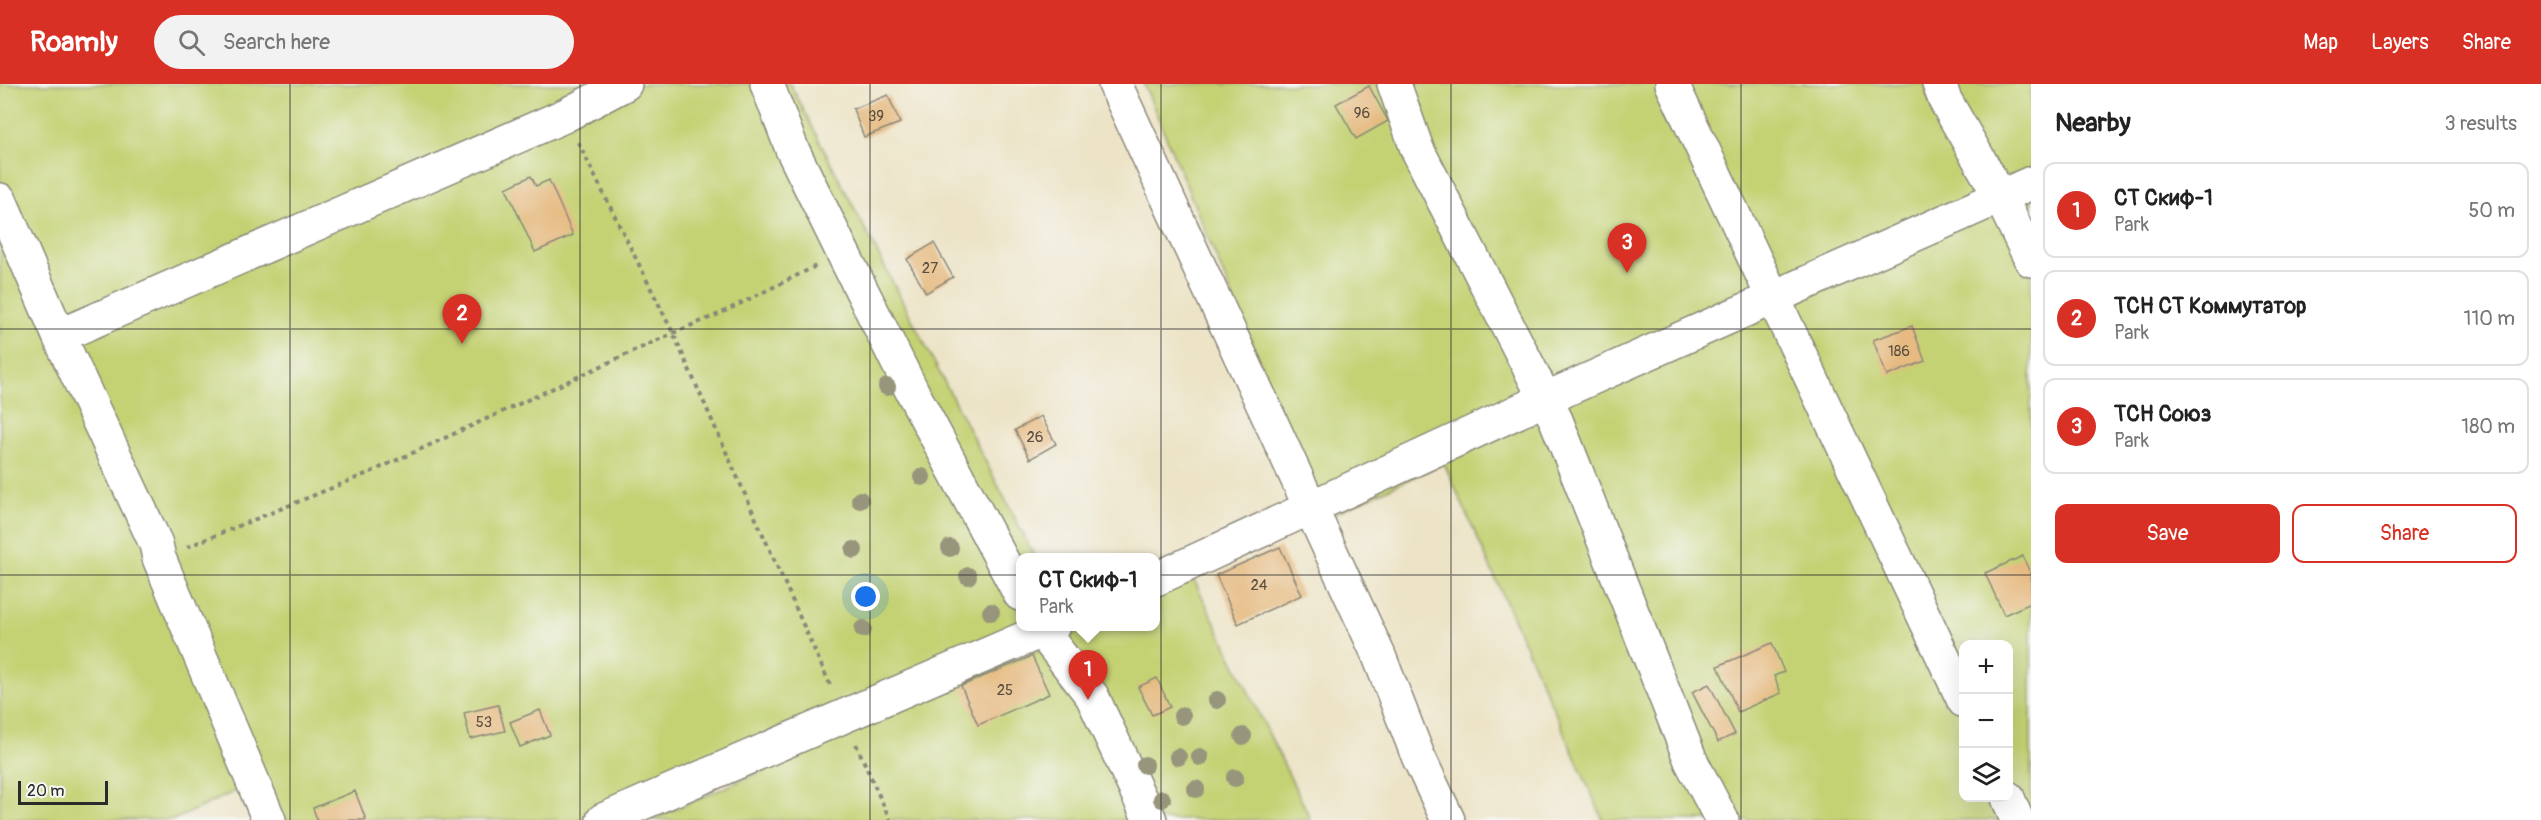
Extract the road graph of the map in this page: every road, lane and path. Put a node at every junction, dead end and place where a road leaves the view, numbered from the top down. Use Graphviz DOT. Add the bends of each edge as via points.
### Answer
graph roads {
  1 [pos="625,84"];
  2 [pos="767,84"];
  3 [pos="1116,84"];
  4 [pos="1394,84"];
  5 [pos="1672,84"];
  6 [pos="1940,84"];
  7 [pos="564,116"];
  8 [pos="2031,183"];
  9 [pos="2001,198"];
  10 [pos="0,200"];
  11 [pos="843,253"];
  12 [pos="2031,260"];
  13 [pos="1773,299"];
  14 [pos="673,333"];
  15 [pos="59,336"];
  16 [pos="1545,399"];
  17 [pos="1311,508"];
  18 [pos="159,558"];
  19 [pos="1160,577"];
  20 [pos="1016,586"];
  21 [pos="1037,631"];
  22 [pos="1046,631"];
  23 [pos="1961,694"];
  24 [pos="844,717"];
  25 [pos="2010,802"];
  26 [pos="269,820"];
  27 [pos="603,820"];
  28 [pos="890,820"];
  29 [pos="1150,820"];
  30 [pos="1448,820"];
  31 [pos="1722,820"];
  32 [pos="2017,820"];
  1 -- 7 [label="street"];
  2 -- 11 [label="street" via="792,149"];
  3 -- 17 [label="street"];
  4 -- 16 [label="street" via="1417,149"];
  5 -- 13 [label="street"];
  6 -- 9 [label="street" via="1945,100"];
  7 -- 14 [label="path"];
  7 -- 15 [label="street"];
  8 -- 9 [label="street"];
  9 -- 12 [label="street"];
  9 -- 13 [label="street"];
  10 -- 15 [label="street"];
  11 -- 14 [label="path"];
  11 -- 20 [label="street"];
  13 -- 16 [label="street"];
  13 -- 23 [label="street"];
  14 -- 18 [label="path" via="371,472"];
  14 -- 24 [label="path"];
  15 -- 18 [label="street" via="156,544"];
  16 -- 17 [label="street"];
  16 -- 31 [label="street" via="1690,761"];
  17 -- 19 [label="street"];
  17 -- 30 [label="street"];
  18 -- 26 [label="street"];
  21 -- 24 [label="street"];
  22 -- 29 [label="street" via="1092,696"];
  24 -- 27 [label="street"];
  24 -- 28 [label="path"];
  25 -- 32 [label="street"];
}
